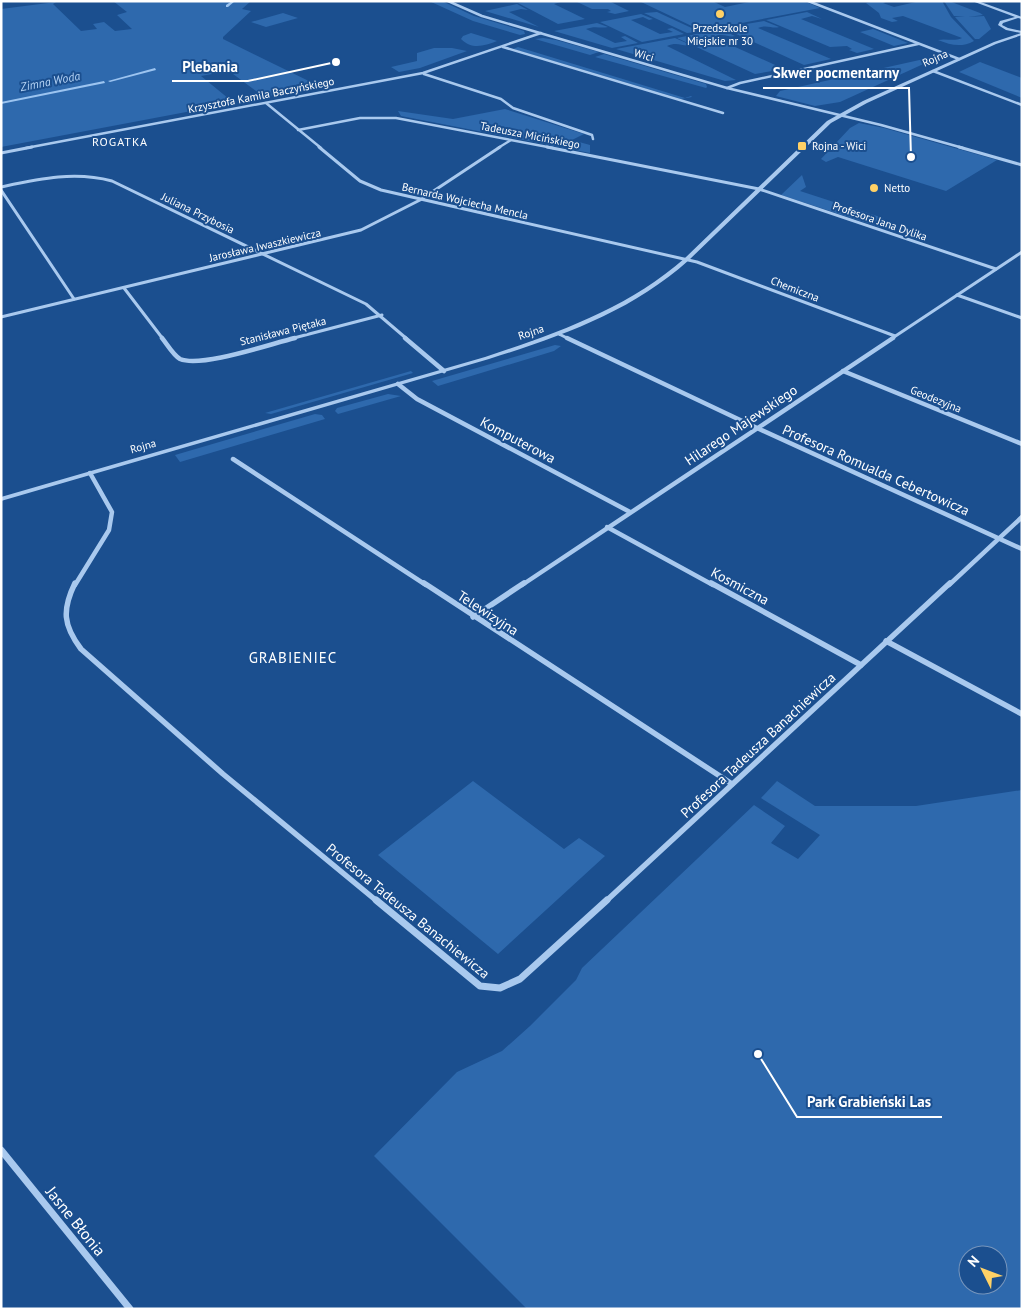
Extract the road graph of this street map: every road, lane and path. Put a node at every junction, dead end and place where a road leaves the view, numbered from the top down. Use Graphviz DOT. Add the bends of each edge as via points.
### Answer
graph roads {
  1 [pos="448,1"];
  2 [pos="808,1"];
  3 [pos="974,1"];
  4 [pos="979,3"];
  5 [pos="1021,18"];
  6 [pos="1004,20"];
  7 [pos="1007,29"];
  8 [pos="541,33"];
  9 [pos="1022,33"];
  10 [pos="995,43"];
  11 [pos="918,44"];
  12 [pos="502,47"];
  13 [pos="959,59"];
  14 [pos="933,71"];
  15 [pos="422,73"];
  16 [pos="727,88"];
  17 [pos="266,103"];
  18 [pos="1022,105"];
  19 [pos="723,113"];
  20 [pos="839,116"];
  21 [pos="298,130"];
  22 [pos="593,139"];
  23 [pos="511,140"];
  24 [pos="1,153"];
  25 [pos="1022,165"];
  26 [pos="1,189"];
  27 [pos="759,189"];
  28 [pos="420,200"];
  29 [pos="1022,252"];
  30 [pos="264,255"];
  31 [pos="687,259"];
  32 [pos="996,269"];
  33 [pos="124,288"];
  34 [pos="957,295"];
  35 [pos="74,300"];
  36 [pos="382,315"];
  37 [pos="1,317"];
  38 [pos="1022,318"];
  39 [pos="559,334"];
  40 [pos="895,336"];
  41 [pos="444,370"];
  42 [pos="843,371"];
  43 [pos="398,384"];
  44 [pos="757,428"];
  45 [pos="1022,444"];
  46 [pos="233,459"];
  47 [pos="90,474"];
  48 [pos="1,499"];
  49 [pos="630,512"];
  50 [pos="1022,517"];
  51 [pos="607,527"];
  52 [pos="998,538"];
  53 [pos="1022,548"];
  54 [pos="473,617"];
  55 [pos="886,641"];
  56 [pos="861,665"];
  57 [pos="1022,714"];
  58 [pos="732,784"];
  59 [pos="1,1150"];
  60 [pos="130,1309"];
  1 -- 8 [label="street, Wici" via="475,14"];
  2 -- 11 [label="street"];
  3 -- 4 [label="street"];
  4 -- 5 [label="street"];
  4 -- 6 [label="street"];
  5 -- 6 [label="street"];
  6 -- 7 [label="street" via="1000,23"];
  7 -- 9 [label="street"];
  7 -- 10 [label="street, Rojna"];
  8 -- 12 [label="street, Krzysztofa Kamila Baczyńskiego"];
  8 -- 16 [label="street, Wici"];
  9 -- 10 [label="street, Rojna"];
  10 -- 13 [label="street, Rojna"];
  11 -- 13 [label="street"];
  11 -- 16 [label="street"];
  12 -- 15 [label="street, Krzysztofa Kamila Baczyńskiego"];
  12 -- 19 [label="street"];
  13 -- 14 [label="street, Rojna"];
  14 -- 18 [label="street"];
  14 -- 20 [label="street, Rojna"];
  15 -- 17 [label="street, Krzysztofa Kamila Baczyńskiego"];
  15 -- 22 [label="street" via="501,99 513,108 592,135"];
  16 -- 20 [label="street, Wici"];
  17 -- 21 [label="street, Bernarda Wojciecha Mencla"];
  17 -- 24 [label="street, Krzysztofa Kamila Baczyńskiego"];
  20 -- 25 [label="street"];
  20 -- 27 [label="street, Rojna" via="814,134"];
  21 -- 23 [label="street, Tadeusza Micińskiego" via="384,116"];
  21 -- 28 [label="street, Bernarda Wojciecha Mencla" via="368,186"];
  23 -- 27 [label="street, Tadeusza Micińskiego"];
  23 -- 28 [label="street, Jarosława Iwaszkiewicza"];
  26 -- 30 [label="street, Juliana Przybosia" via="64,175 98,177"];
  26 -- 35 [label="street"];
  27 -- 31 [label="street, Rojna"];
  27 -- 32 [label="street, Profesora Jana Dylika"];
  28 -- 30 [label="street, Jarosława Iwaszkiewicza" via="362,230"];
  28 -- 31 [label="street, Bernarda Wojciecha Mencla"];
  29 -- 32 [label="street, Hilarego Majewskiego"];
  30 -- 33 [label="street, Jarosława Iwaszkiewicza"];
  30 -- 36 [label="street, Juliana Przybosia" via="366,304"];
  31 -- 39 [label="street, Rojna" via="635,298"];
  31 -- 40 [label="street, Chemiczna"];
  32 -- 34 [label="street, Hilarego Majewskiego"];
  33 -- 35 [label="street, Jarosława Iwaszkiewicza"];
  33 -- 36 [label="street, Stanisława Piętaka" via="178,358 188,361 205,360"];
  34 -- 38 [label="street"];
  34 -- 40 [label="street, Hilarego Majewskiego"];
  35 -- 37 [label="street, Jarosława Iwaszkiewicza"];
  36 -- 41 [label="street, Juliana Przybosia"];
  39 -- 41 [label="street, Rojna"];
  39 -- 44 [label="street, Profesora Romualda Cebertowicza"];
  40 -- 42 [label="street, Hilarego Majewskiego"];
  41 -- 43 [label="street, Rojna"];
  42 -- 44 [label="street, Hilarego Majewskiego"];
  42 -- 45 [label="street, Geodezyjna"];
  43 -- 47 [label="street, Rojna"];
  43 -- 49 [label="street, Komputerowa" via="417,399"];
  44 -- 49 [label="street, Hilarego Majewskiego"];
  44 -- 52 [label="street, Profesora Romualda Cebertowicza"];
  46 -- 54 [label="street, Telewizyjna"];
  47 -- 48 [label="street, Rojna"];
  47 -- 58 [label="street, Profesora Tadeusza Banachiewicza" via="110,508 112,520 67,598 66,621 72,639 223,774 480,986 493,990 511,986 526,975"];
  49 -- 51 [label="street, Hilarego Majewskiego"];
  50 -- 52 [label="street, Profesora Tadeusza Banachiewicza"];
  51 -- 54 [label="street, Hilarego Majewskiego"];
  51 -- 56 [label="street, Kosmiczna"];
  52 -- 53 [label="street, Profesora Romualda Cebertowicza"];
  52 -- 55 [label="street, Profesora Tadeusza Banachiewicza"];
  54 -- 58 [label="street, Telewizyjna"];
  55 -- 56 [label="street, Profesora Tadeusza Banachiewicza"];
  55 -- 57 [label="street"];
  56 -- 58 [label="street, Profesora Tadeusza Banachiewicza"];
  59 -- 60 [label="street, Jasne Błonia"];
}
